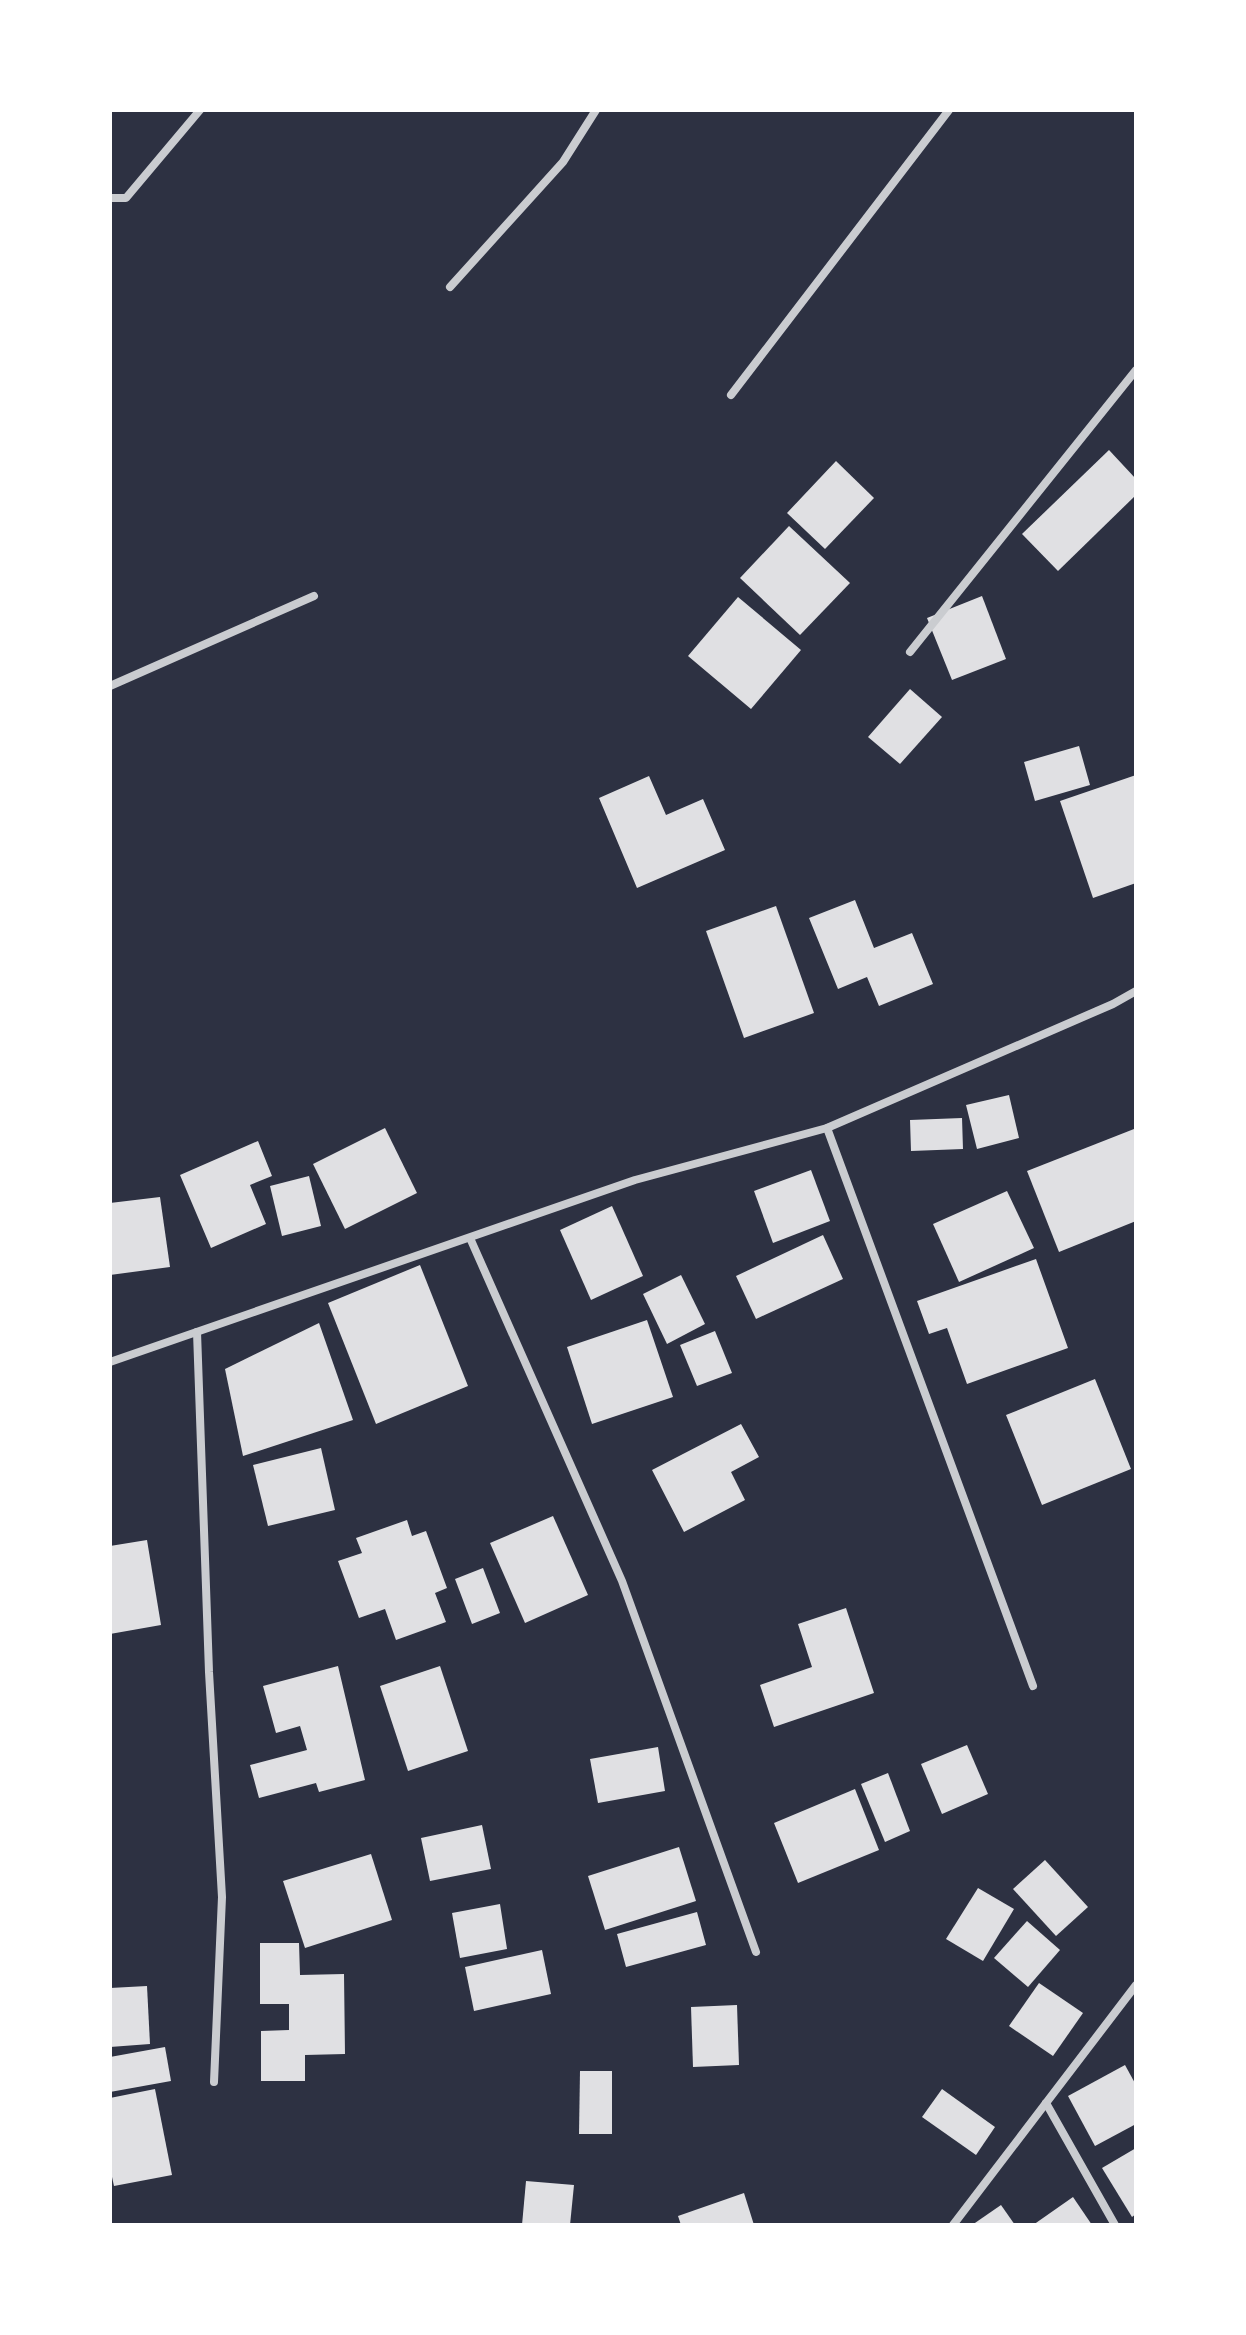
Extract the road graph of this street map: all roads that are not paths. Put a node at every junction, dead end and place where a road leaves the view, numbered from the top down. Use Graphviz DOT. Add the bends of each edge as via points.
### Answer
graph roads {
  1 [pos="200,110"];
  2 [pos="596,110"];
  3 [pos="949,110"];
  4 [pos="110,198"];
  5 [pos="450,287"];
  6 [pos="1136,370"];
  7 [pos="731,395"];
  8 [pos="314,596"];
  9 [pos="910,652"];
  10 [pos="110,686"];
  11 [pos="1136,991"];
  12 [pos="827,1128"];
  13 [pos="470,1238"];
  14 [pos="197,1332"];
  15 [pos="110,1362"];
  16 [pos="1033,1686"];
  17 [pos="756,1952"];
  18 [pos="1136,1985"];
  19 [pos="214,2082"];
  20 [pos="1046,2103"];
  21 [pos="953,2225"];
  22 [pos="1115,2225"];
  1 -- 4 [label="street" via="126,198"];
  2 -- 5 [label="street" via="563,162"];
  3 -- 7 [label="street"];
  6 -- 9 [label="street"];
  8 -- 10 [label="street"];
  11 -- 12 [label="street"];
  12 -- 13 [label="street" via="635,1180"];
  12 -- 16 [label="street"];
  13 -- 14 [label="street"];
  13 -- 17 [label="street" via="622,1581"];
  14 -- 15 [label="street"];
  14 -- 19 [label="street" via="222,1897"];
  18 -- 20 [label="street"];
  20 -- 21 [label="street"];
  20 -- 22 [label="street"];
}
